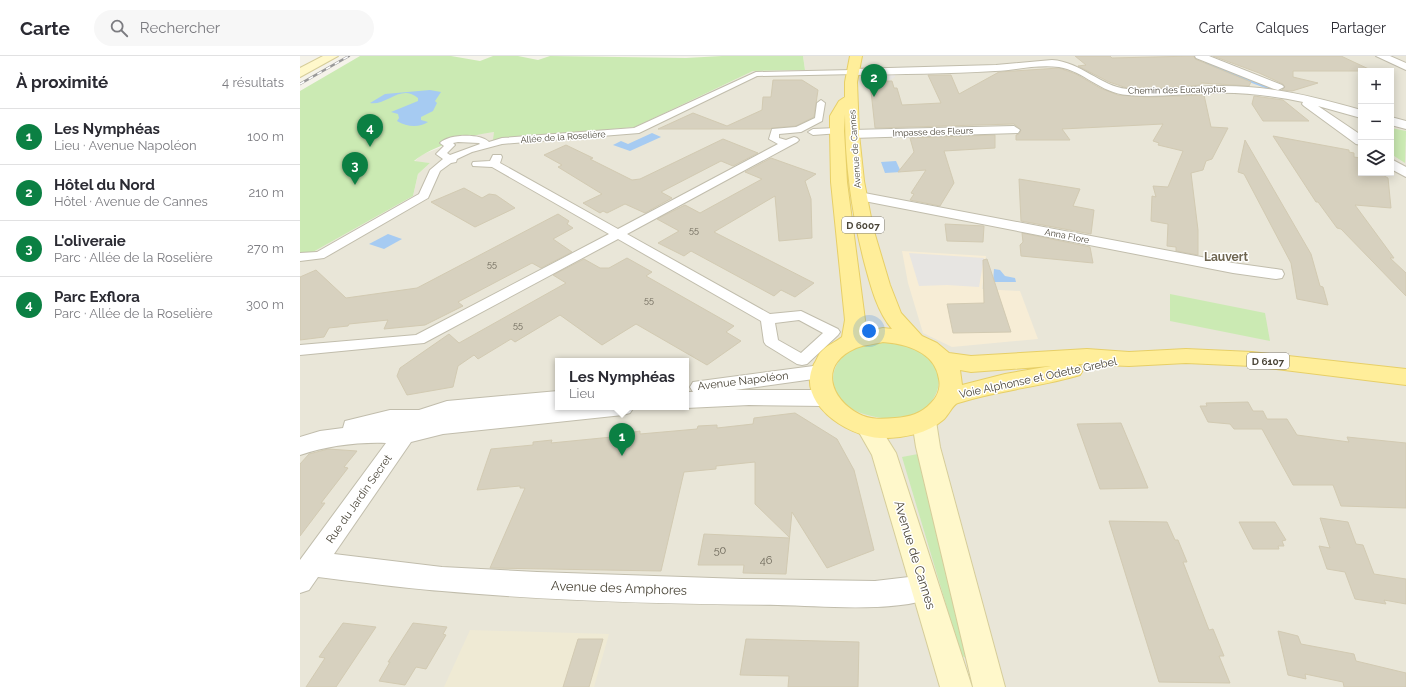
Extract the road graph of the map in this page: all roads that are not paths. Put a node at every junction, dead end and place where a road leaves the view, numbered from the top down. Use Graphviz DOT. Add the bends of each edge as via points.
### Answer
graph roads {
  1 [pos="332,56"];
  2 [pos="856,56"];
  3 [pos="1200,56"];
  4 [pos="1381,56"];
  5 [pos="1055,60"];
  6 [pos="1406,66"];
  7 [pos="853,72"];
  8 [pos="300,74"];
  9 [pos="1301,99"];
  10 [pos="821,103"];
  11 [pos="1358,113"];
  12 [pos="1358,122"];
  13 [pos="1394,122"];
  14 [pos="1406,125"];
  15 [pos="1014,130"];
  16 [pos="813,132"];
  17 [pos="844,133"];
  18 [pos="1350,133"];
  19 [pos="1359,140"];
  20 [pos="487,145"];
  21 [pos="452,160"];
  22 [pos="477,164"];
  23 [pos="1394,165"];
  24 [pos="1406,173"];
  25 [pos="859,196"];
  26 [pos="618,234"];
  27 [pos="300,257"];
  28 [pos="1276,274"];
  29 [pos="768,319"];
  30 [pos="852,340"];
  31 [pos="915,341"];
  32 [pos="300,350"];
  33 [pos="942,359"];
  34 [pos="1129,359"];
  35 [pos="817,362"];
  36 [pos="1406,377"];
  37 [pos="689,387"];
  38 [pos="767,397"];
  39 [pos="948,397"];
  40 [pos="824,398"];
  41 [pos="555,400"];
  42 [pos="689,400"];
  43 [pos="558,410"];
  44 [pos="493,413"];
  45 [pos="419,418"];
  46 [pos="924,421"];
  47 [pos="868,427"];
  48 [pos="300,431"];
  49 [pos="332,432"];
  50 [pos="403,435"];
  51 [pos="300,441"];
  52 [pos="300,446"];
  53 [pos="307,572"];
  54 [pos="926,588"];
  55 [pos="952,676"];
  56 [pos="987,679"];
  1 -- 8 [label="main road"];
  2 -- 7 [label="main road, D 6007"];
  3 -- 9 [label="street"];
  4 -- 6 [label="street"];
  5 -- 7 [label="street, Chemin des Eucalyptus" via="960,70"];
  5 -- 9 [label="street, Chemin des Eucalyptus" via="1077,69 1107,88 1126,92 1226,89"];
  7 -- 17 [label="main road, Avenue de Cannes / D 6007" via="852,97"];
  7 -- 20 [label="street, Allée de la Roselière" via="756,74 636,131"];
  9 -- 11 [label="street, Chemin des Eucalyptus"];
  9 -- 18 [label="street"];
  10 -- 26 [label="street" via="819,119 798,130 775,131 774,139 790,142"];
  12 -- 18 [label="street"];
  13 -- 14 [label="street"];
  15 -- 17 [label="street, Impasse des Fleurs"];
  16 -- 17 [label="street"];
  17 -- 25 [label="main road, Avenue de Cannes / D 6007"];
  17 -- 30 [label="main road, Avenue de Cannes / D 6007" via="839,182 854,320"];
  18 -- 19 [label="street"];
  20 -- 21 [label="street, Allée de la Roselière"];
  20 -- 21 [label="street" via="481,140 451,139 445,143 450,145 441,154"];
  21 -- 27 [label="street, Allée de la Roselière" via="435,170 424,196 320,255"];
  22 -- 26 [label="street" via="496,161"];
  23 -- 24 [label="street"];
  25 -- 28 [label="street, Anna Flore" via="1232,268"];
  25 -- 31 [label="main road, Avenue de Cannes / D 6007" via="864,228 886,301 892,316"];
  26 -- 29 [label="street"];
  26 -- 32 [label="street" via="418,340"];
  29 -- 35 [label="street" via="771,342 802,360"];
  29 -- 35 [label="street" via="801,315 833,332"];
  30 -- 31 [label="main road" via="883,335 900,336"];
  30 -- 35 [label="main road"];
  31 -- 33 [label="main road" via="930,348"];
  33 -- 34 [label="main road, Voie Alphonse et Odette Grebel / D 6107" via="971,364 1087,356"];
  33 -- 39 [label="main road" via="950,377"];
  34 -- 36 [label="main road, Voie Alphonse et Odette Grebel / D 6107" via="1186,356 1252,359"];
  34 -- 39 [label="main road, Voie Alphonse et Odette Grebel / D 6107" via="1005,382"];
  35 -- 37 [label="street, Avenue Napoléon"];
  35 -- 38 [label="street, Avenue Napoléon" via="781,383"];
  35 -- 40 [label="main road"];
  38 -- 40 [label="street, Avenue Napoléon"];
  38 -- 42 [label="street, Avenue Napoléon"];
  39 -- 46 [label="main road" via="939,410"];
  40 -- 47 [label="main road" via="834,411 850,421"];
  41 -- 44 [label="street"];
  43 -- 44 [label="street"];
  44 -- 45 [label="street" via="448,409"];
  44 -- 50 [label="street"];
  45 -- 49 [label="street" via="390,418"];
  45 -- 50 [label="street, Rue du Jardin Secret"];
  46 -- 47 [label="main road" via="897,429"];
  46 -- 56 [label="main road" via="928,447"];
  47 -- 54 [label="main road, Avenue de Cannes" via="884,453"];
  48 -- 49 [label="street"];
  49 -- 51 [label="street"];
  50 -- 52 [label="street" via="360,434"];
  50 -- 53 [label="street, Rue du Jardin Secret"];
  53 -- 54 [label="street, Avenue des Amphores" via="734,592 875,594"];
  54 -- 55 [label="main road, Avenue de Cannes"];
  55 -- 56 [label="main road"];
}
